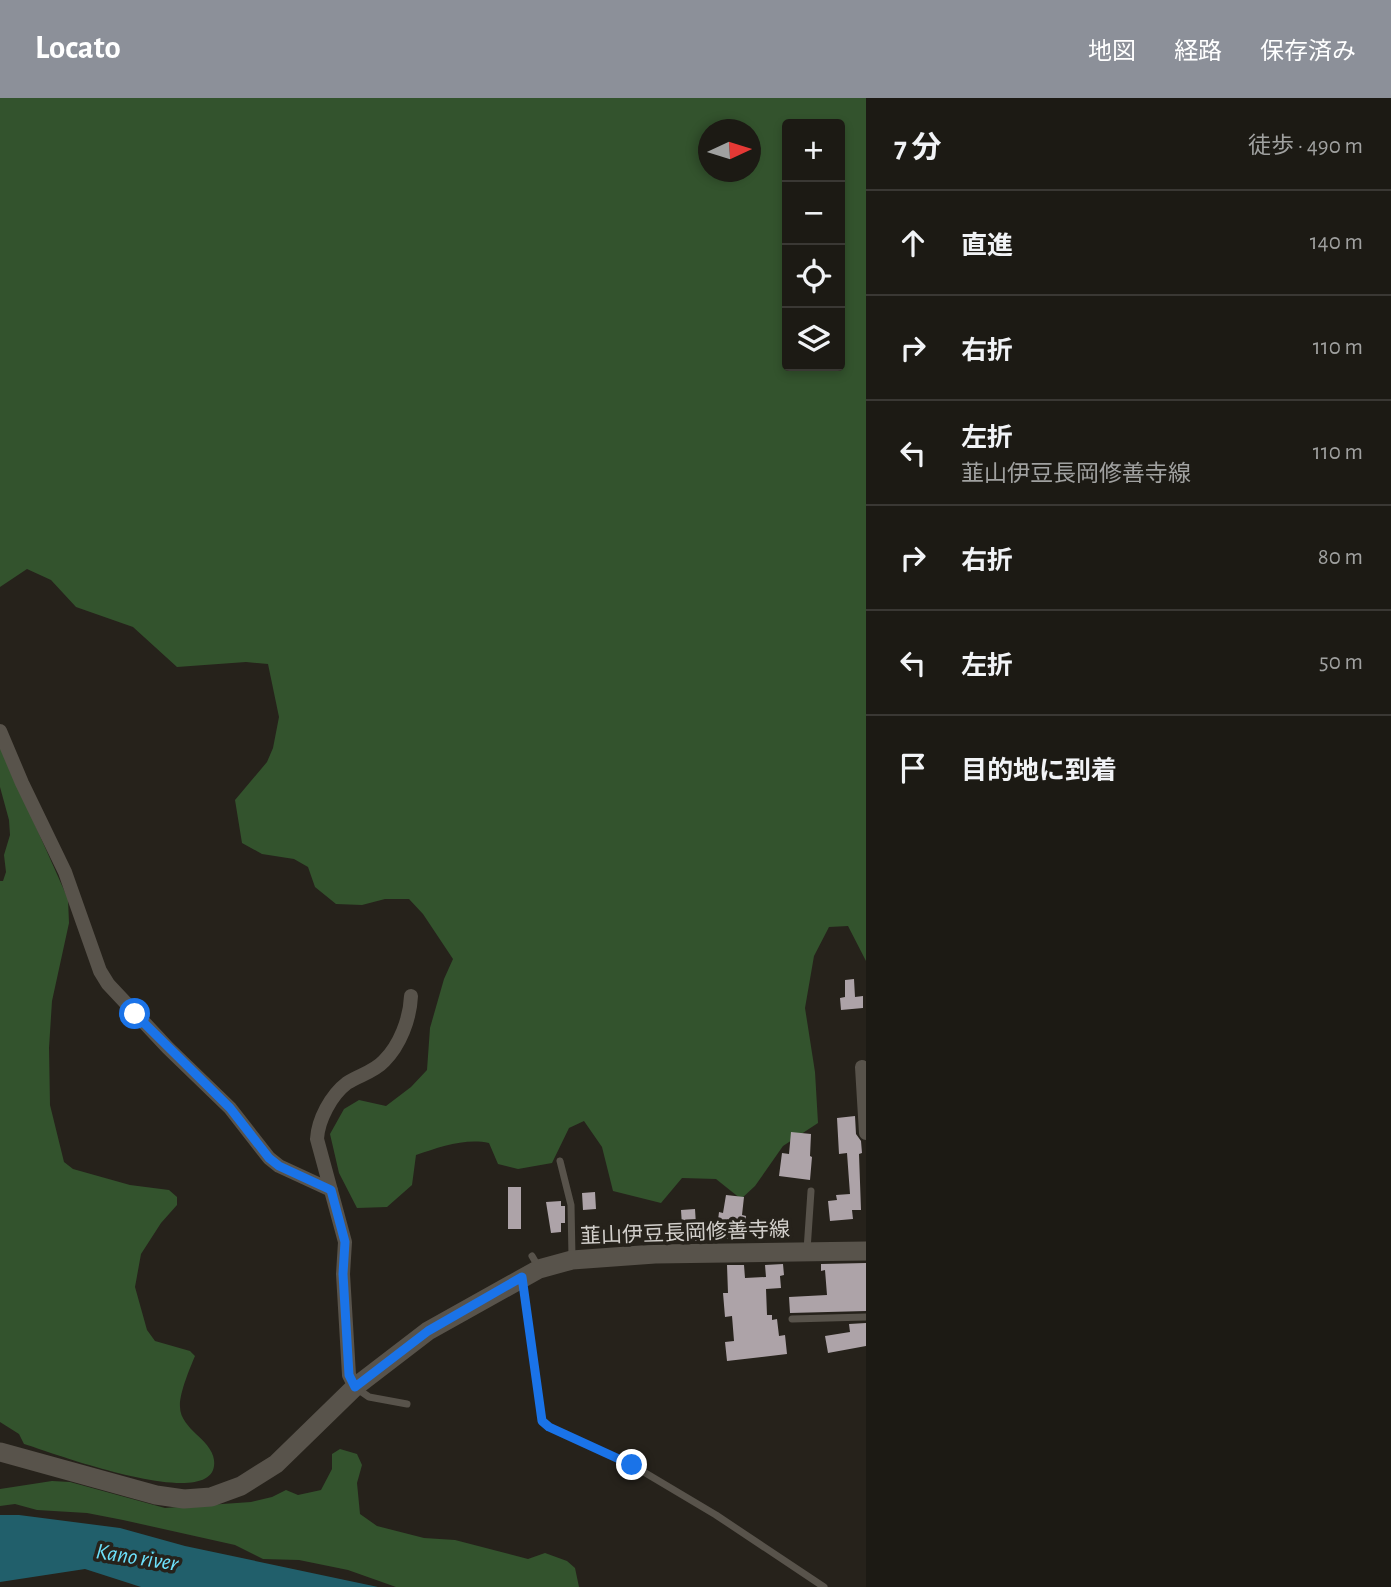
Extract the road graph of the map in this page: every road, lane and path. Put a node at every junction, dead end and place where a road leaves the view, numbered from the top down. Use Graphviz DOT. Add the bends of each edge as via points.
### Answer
graph roads {
  1 [pos="0,731"];
  2 [pos="411,996"];
  3 [pos="862,1067"];
  4 [pos="866,1133"];
  5 [pos="560,1161"];
  6 [pos="331,1190"];
  7 [pos="811,1191"];
  8 [pos="807,1251"];
  9 [pos="866,1251"];
  10 [pos="572,1259"];
  11 [pos="531,1267"];
  12 [pos="866,1317"];
  13 [pos="792,1319"];
  14 [pos="355,1387"];
  15 [pos="407,1404"];
  16 [pos="0,1452"];
  17 [pos="824,1587"];
  1 -- 6 [label="street" via="65,872 108,984 230,1108 269,1158"];
  2 -- 6 [label="street" via="401,1038 386,1060 347,1083 333,1097 317,1128"];
  3 -- 4 [label="street"];
  5 -- 10 [label="lane" via="571,1205"];
  6 -- 14 [label="street" via="345,1242 348,1362"];
  7 -- 8 [label="lane"];
  8 -- 9 [label="main road, 韮山伊豆長岡修善寺線"];
  8 -- 10 [label="main road, 韮山伊豆長岡修善寺線"];
  10 -- 11 [label="main road, 韮山伊豆長岡修善寺線"];
  11 -- 14 [label="main road, 韮山伊豆長岡修善寺線" via="428,1331"];
  11 -- 17 [label="lane" via="542,1421 632,1465"];
  12 -- 13 [label="lane"];
  14 -- 15 [label="lane" via="369,1397"];
  14 -- 16 [label="main road, 韮山伊豆長岡修善寺線" via="276,1464 241,1486 212,1497 156,1495"];
}
